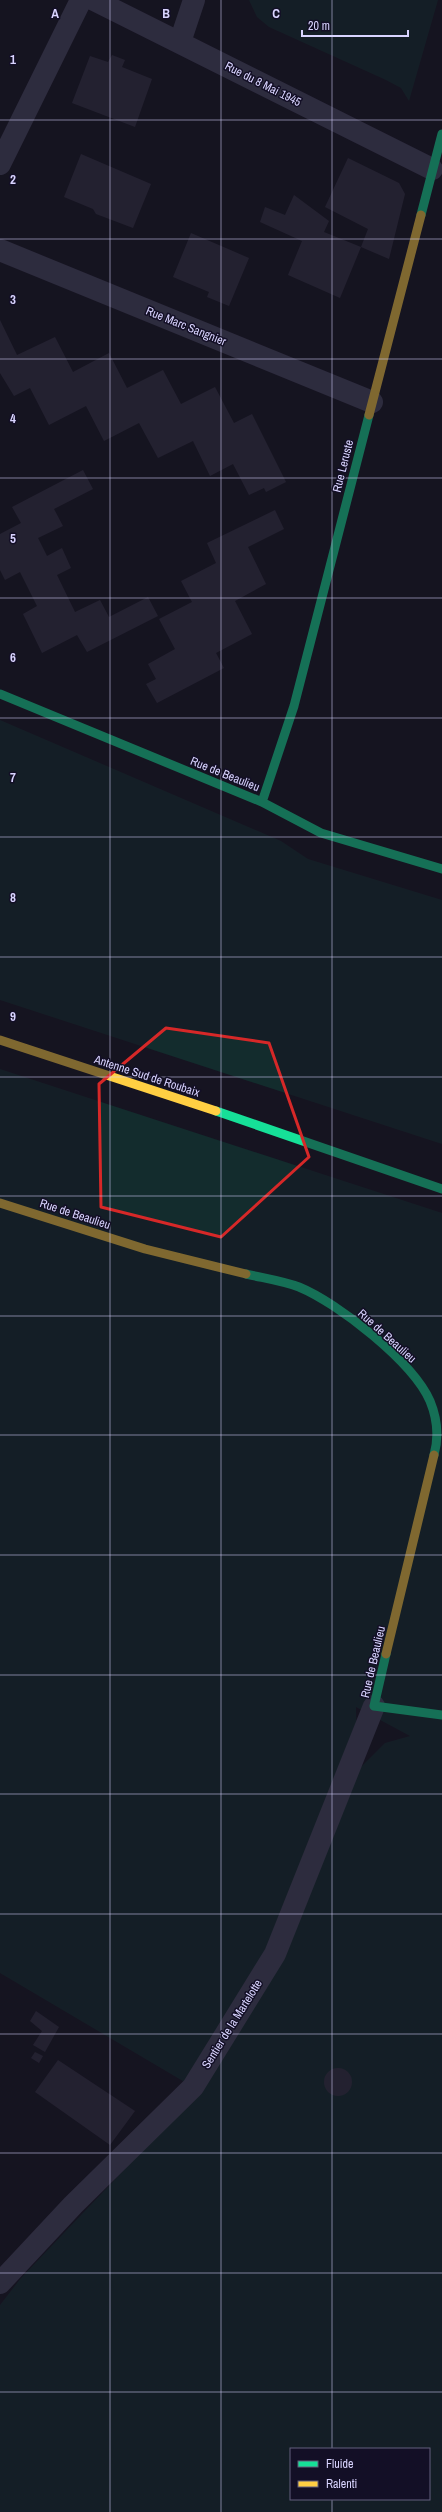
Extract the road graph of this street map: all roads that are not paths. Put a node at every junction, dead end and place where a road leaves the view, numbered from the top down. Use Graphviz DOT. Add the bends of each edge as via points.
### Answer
graph roads {
  1 [pos="81,0"];
  2 [pos="94,0"];
  3 [pos="194,0"];
  4 [pos="180,42"];
  5 [pos="442,134"];
  6 [pos="0,164"];
  7 [pos="432,169"];
  8 [pos="0,250"];
  9 [pos="372,402"];
  10 [pos="0,694"];
  11 [pos="262,802"];
  12 [pos="442,869"];
  13 [pos="0,1040"];
  14 [pos="287,1135"];
  15 [pos="442,1179"];
  16 [pos="442,1190"];
  17 [pos="0,1203"];
  18 [pos="374,1706"];
  19 [pos="442,1715"];
  20 [pos="0,2283"];
  1 -- 6 [label="street"];
  2 -- 4 [label="street, Rue du 8 Mai 1945"];
  3 -- 4 [label="street"];
  4 -- 7 [label="street, Rue du 8 Mai 1945"];
  5 -- 7 [label="main road, Rue Leruste"];
  7 -- 9 [label="main road, Rue Leruste"];
  8 -- 9 [label="street, Rue Marc Sangnier"];
  9 -- 11 [label="main road, Rue Leruste" via="294,706"];
  10 -- 11 [label="main road, Rue de Beaulieu"];
  11 -- 12 [label="main road, Rue de Beaulieu" via="321,833"];
  13 -- 14 [label="main road, Antenne Sud de Roubaix"];
  14 -- 15 [label="main road"];
  14 -- 16 [label="main road"];
  17 -- 18 [label="main road, Rue de Beaulieu" via="145,1249 298,1287 323,1298 355,1321 417,1379 430,1401 434,1414 437,1444"];
  18 -- 19 [label="main road, Rue de Beaulieu"];
  18 -- 20 [label="street, Sentier de la Martelotte" via="275,1954 194,2087 73,2205"];
}
